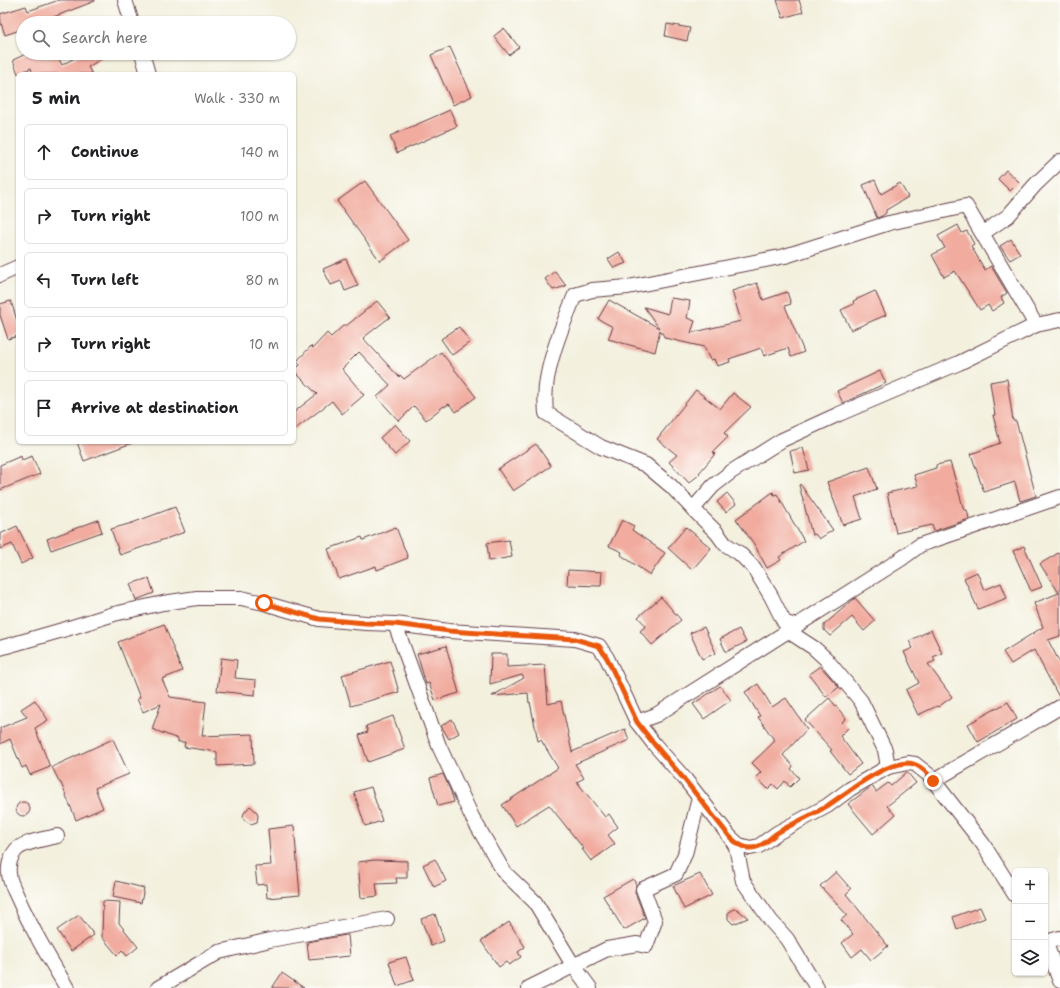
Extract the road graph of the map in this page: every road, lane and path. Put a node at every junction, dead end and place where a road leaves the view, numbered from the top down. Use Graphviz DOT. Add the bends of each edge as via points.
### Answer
graph roads {
  1 [pos="125,0"];
  2 [pos="130,16"];
  3 [pos="144,60"];
  4 [pos="147,72"];
  5 [pos="1060,161"];
  6 [pos="983,233"];
  7 [pos="16,268"];
  8 [pos="0,275"];
  9 [pos="1060,320"];
  10 [pos="1036,325"];
  11 [pos="1060,498"];
  12 [pos="693,509"];
  13 [pos="395,624"];
  14 [pos="795,626"];
  15 [pos="0,648"];
  16 [pos="1060,707"];
  17 [pos="637,722"];
  18 [pos="888,767"];
  19 [pos="933,781"];
  20 [pos="699,798"];
  21 [pos="56,836"];
  22 [pos="730,837"];
  23 [pos="1012,890"];
  24 [pos="387,920"];
  25 [pos="1060,938"];
  26 [pos="1048,941"];
  27 [pos="1048,948"];
  28 [pos="573,965"];
  29 [pos="1060,981"];
  30 [pos="67,988"];
  31 [pos="158,988"];
  32 [pos="529,988"];
  33 [pos="590,988"];
  34 [pos="817,988"];
  1 -- 2 [label="street"];
  3 -- 4 [label="street"];
  5 -- 6 [label="street" via="1008,216"];
  6 -- 10 [label="street"];
  6 -- 12 [label="street" via="966,206 889,223 785,256 575,295 558,337 547,378 546,413 601,447 646,465"];
  7 -- 8 [label="street"];
  9 -- 10 [label="street"];
  10 -- 12 [label="street" via="959,363 782,440 712,486"];
  11 -- 14 [label="street" via="920,545"];
  12 -- 14 [label="street" via="725,544 754,568 784,622"];
  13 -- 15 [label="street" via="319,619 241,598 197,598 114,614"];
  13 -- 17 [label="street" via="449,631 575,639 599,646"];
  13 -- 28 [label="street" via="439,746 472,817 504,872 535,902"];
  14 -- 17 [label="street" via="656,715"];
  14 -- 18 [label="street" via="794,635 826,658 861,701 885,750"];
  16 -- 19 [label="street"];
  17 -- 20 [label="street"];
  18 -- 19 [label="street" via="915,764"];
  18 -- 22 [label="street" via="759,846 750,848 739,845"];
  19 -- 23 [label="street" via="983,844"];
  20 -- 22 [label="street"];
  20 -- 28 [label="street" via="685,854 676,874 643,889 654,921 646,946 637,944 608,949"];
  21 -- 30 [label="street" via="20,846 11,859 8,872 21,905"];
  22 -- 34 [label="street" via="736,847 743,881 787,939"];
  24 -- 31 [label="street" via="270,940 219,952"];
  25 -- 26 [label="street"];
  27 -- 29 [label="street"];
  28 -- 32 [label="street"];
  28 -- 33 [label="street"];
}
